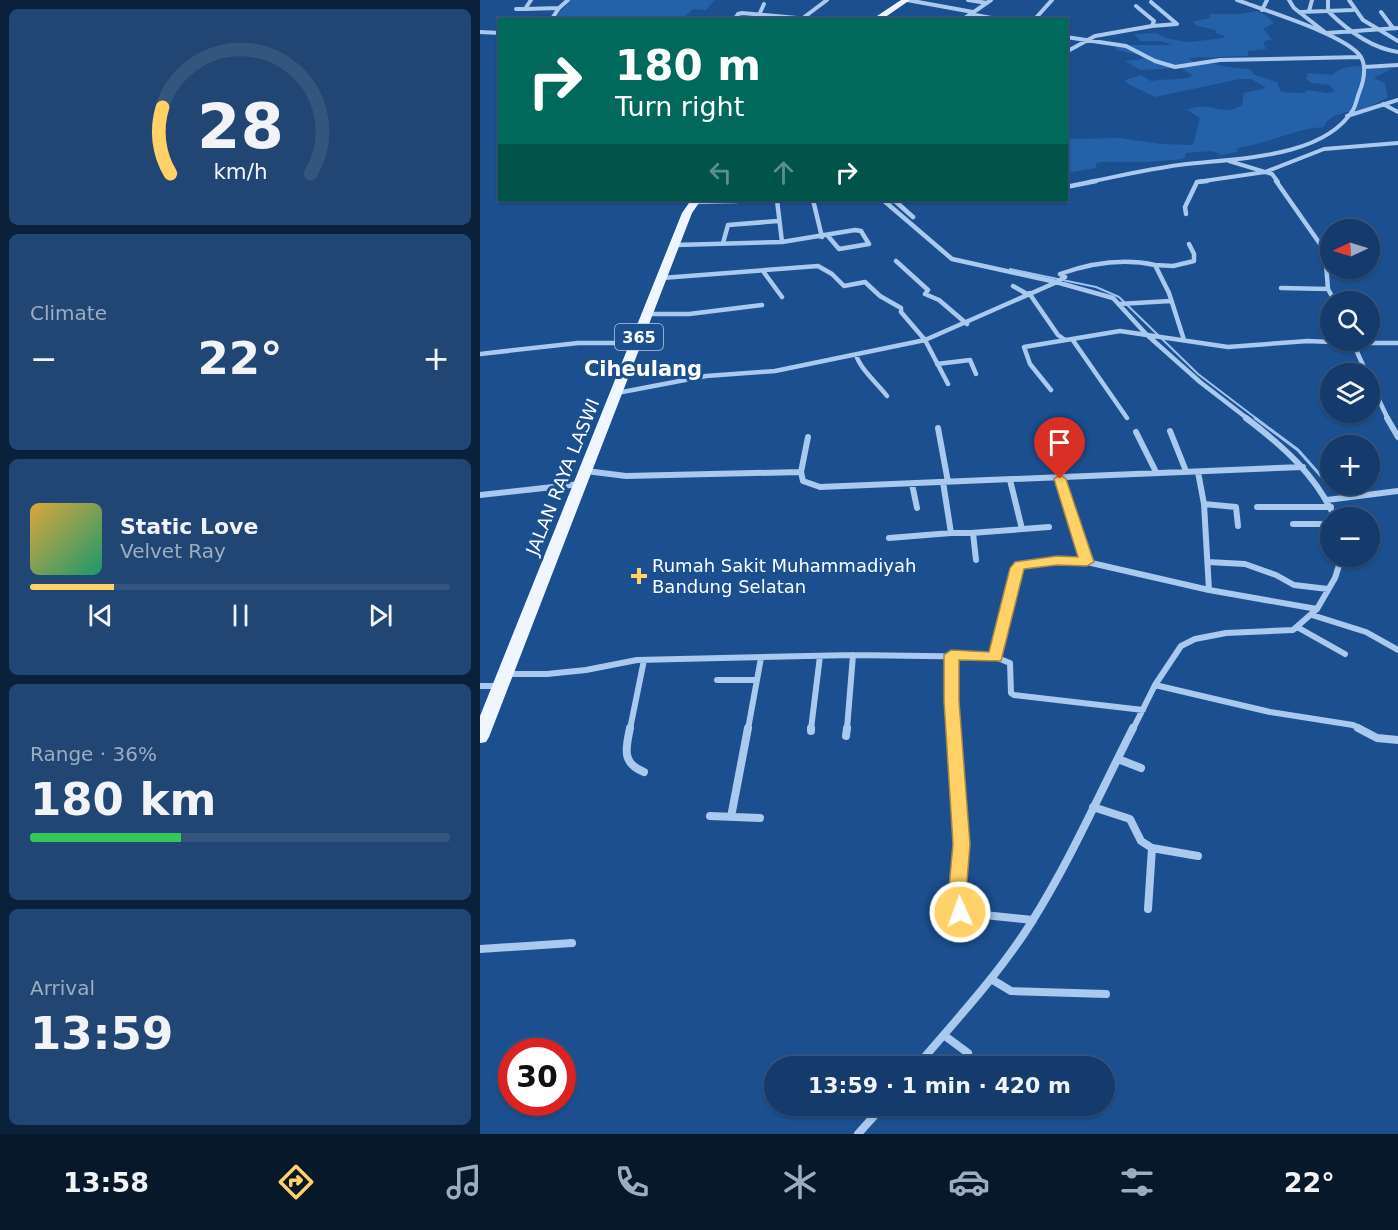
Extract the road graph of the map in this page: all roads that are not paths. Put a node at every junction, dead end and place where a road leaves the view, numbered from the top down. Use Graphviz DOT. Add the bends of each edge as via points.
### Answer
graph roads {
  1 [pos="531,0"];
  2 [pos="568,0"];
  3 [pos="827,0"];
  4 [pos="906,0"];
  5 [pos="968,0"];
  6 [pos="1052,0"];
  7 [pos="1237,0"];
  8 [pos="1266,0"];
  9 [pos="1289,0"];
  10 [pos="1312,0"];
  11 [pos="1328,0"];
  12 [pos="1349,0"];
  13 [pos="989,1"];
  14 [pos="1150,2"];
  15 [pos="1244,2"];
  16 [pos="764,4"];
  17 [pos="1136,6"];
  18 [pos="559,8"];
  19 [pos="516,9"];
  20 [pos="525,9"];
  21 [pos="1262,10"];
  22 [pos="1353,10"];
  23 [pos="1309,11"];
  24 [pos="1328,11"];
  25 [pos="1299,12"];
  26 [pos="1381,12"];
  27 [pos="972,13"];
  28 [pos="759,15"];
  29 [pos="552,18"];
  30 [pos="736,18"];
  31 [pos="800,18"];
  32 [pos="879,18"];
  33 [pos="965,18"];
  34 [pos="993,18"];
  35 [pos="1036,18"];
  36 [pos="1152,26"];
  37 [pos="1395,28"];
  38 [pos="1372,29"];
  39 [pos="1349,30"];
  40 [pos="480,32"];
  41 [pos="498,33"];
  42 [pos="1324,33"];
  43 [pos="1068,37"];
  44 [pos="1087,41"];
  45 [pos="1398,41"];
  46 [pos="1385,49"];
  47 [pos="1068,51"];
  48 [pos="1398,52"];
  49 [pos="1390,56"];
  50 [pos="1361,57"];
  51 [pos="1398,65"];
  52 [pos="1364,68"];
  53 [pos="1398,100"];
  54 [pos="1383,104"];
  55 [pos="1398,112"];
  56 [pos="1346,117"];
  57 [pos="1398,143"];
  58 [pos="1225,160"];
  59 [pos="1265,172"];
  60 [pos="1068,186"];
  61 [pos="695,201"];
  62 [pos="737,201"];
  63 [pos="777,201"];
  64 [pos="813,201"];
  65 [pos="884,201"];
  66 [pos="895,201"];
  67 [pos="890,206"];
  68 [pos="901,207"];
  69 [pos="1186,214"];
  70 [pos="913,217"];
  71 [pos="778,221"];
  72 [pos="825,236"];
  73 [pos="782,242"];
  74 [pos="723,243"];
  75 [pos="676,244"];
  76 [pos="1189,244"];
  77 [pos="896,261"];
  78 [pos="1155,265"];
  79 [pos="763,271"];
  80 [pos="662,278"];
  81 [pos="1057,282"];
  82 [pos="1013,286"];
  83 [pos="1281,288"];
  84 [pos="1328,289"];
  85 [pos="1028,294"];
  86 [pos="782,297"];
  87 [pos="1170,301"];
  88 [pos="1120,304"];
  89 [pos="762,306"];
  90 [pos="648,314"];
  91 [pos="967,324"];
  92 [pos="1146,334"];
  93 [pos="925,340"];
  94 [pos="1068,340"];
  95 [pos="1184,340"];
  96 [pos="1320,341"];
  97 [pos="636,343"];
  98 [pos="1380,343"];
  99 [pos="1398,343"];
  100 [pos="480,354"];
  101 [pos="856,355"];
  102 [pos="937,364"];
  103 [pos="976,374"];
  104 [pos="948,384"];
  105 [pos="1051,390"];
  106 [pos="617,393"];
  107 [pos="887,396"];
  108 [pos="1380,405"];
  109 [pos="1127,418"];
  110 [pos="938,428"];
  111 [pos="1170,431"];
  112 [pos="1136,432"];
  113 [pos="808,437"];
  114 [pos="1398,437"];
  115 [pos="1303,466"];
  116 [pos="1186,471"];
  117 [pos="801,472"];
  118 [pos="1156,472"];
  119 [pos="1198,472"];
  120 [pos="583,478"];
  121 [pos="1060,479"];
  122 [pos="1010,480"];
  123 [pos="946,482"];
  124 [pos="912,484"];
  125 [pos="1398,491"];
  126 [pos="480,495"];
  127 [pos="1329,499"];
  128 [pos="1204,504"];
  129 [pos="1257,507"];
  130 [pos="1320,507"];
  131 [pos="1331,507"];
  132 [pos="917,508"];
  133 [pos="1293,524"];
  134 [pos="1320,524"];
  135 [pos="1238,526"];
  136 [pos="1049,527"];
  137 [pos="1022,529"];
  138 [pos="951,533"];
  139 [pos="972,533"];
  140 [pos="889,538"];
  141 [pos="1247,556"];
  142 [pos="976,560"];
  143 [pos="1087,562"];
  144 [pos="1208,562"];
  145 [pos="1245,564"];
  146 [pos="1340,567"];
  147 [pos="1329,589"];
  148 [pos="1209,590"];
  149 [pos="1315,613"];
  150 [pos="1297,627"];
  151 [pos="1398,650"];
  152 [pos="1345,654"];
  153 [pos="853,655"];
  154 [pos="951,655"];
  155 [pos="820,656"];
  156 [pos="995,657"];
  157 [pos="761,658"];
  158 [pos="644,660"];
  159 [pos="503,680"];
  160 [pos="717,680"];
  161 [pos="757,680"];
  162 [pos="480,686"];
  163 [pos="1158,686"];
  164 [pos="1143,710"];
  165 [pos="811,731"];
  166 [pos="480,736"];
  167 [pos="846,736"];
  168 [pos="1398,740"];
  169 [pos="1122,761"];
  170 [pos="1141,768"];
  171 [pos="644,772"];
  172 [pos="1093,807"];
  173 [pos="710,816"];
  174 [pos="731,817"];
  175 [pos="760,818"];
  176 [pos="1152,848"];
  177 [pos="1198,856"];
  178 [pos="1148,909"];
  179 [pos="1033,920"];
  180 [pos="572,943"];
  181 [pos="480,950"];
  182 [pos="993,981"];
  183 [pos="1106,994"];
  184 [pos="945,1036"];
  185 [pos="968,1053"];
  186 [pos="926,1056"];
  187 [pos="874,1116"];
  188 [pos="858,1134"];
  1 -- 20 [label="street"];
  2 -- 18 [label="street"];
  3 -- 31 [label="street"];
  4 -- 27 [label="street"];
  4 -- 32 [label="main road"];
  5 -- 13 [label="street"];
  6 -- 35 [label="street"];
  7 -- 15 [label="street"];
  8 -- 21 [label="street"];
  9 -- 25 [label="street"];
  10 -- 23 [label="street"];
  11 -- 24 [label="street"];
  12 -- 22 [label="street"];
  13 -- 27 [label="street"];
  14 -- 36 [label="street" via="1177,24"];
  15 -- 21 [label="street"];
  16 -- 28 [label="street"];
  17 -- 36 [label="street" via="1151,18"];
  18 -- 20 [label="street"];
  18 -- 29 [label="street"];
  19 -- 20 [label="street"];
  21 -- 42 [label="street"];
  22 -- 24 [label="street"];
  22 -- 38 [label="street"];
  23 -- 24 [label="street"];
  23 -- 25 [label="street"];
  24 -- 39 [label="street"];
  25 -- 42 [label="street"];
  26 -- 37 [label="street"];
  27 -- 33 [label="street"];
  27 -- 34 [label="street"];
  28 -- 30 [label="street" via="739,14"];
  28 -- 31 [label="street"];
  36 -- 44 [label="street" via="1100,34"];
  37 -- 38 [label="street"];
  38 -- 39 [label="street"];
  38 -- 45 [label="street"];
  39 -- 42 [label="street"];
  39 -- 46 [label="street"];
  40 -- 41 [label="street"];
  42 -- 50 [label="street"];
  43 -- 44 [label="street"];
  44 -- 47 [label="street"];
  44 -- 50 [label="street" via="1126,46 1175,67 1220,60"];
  46 -- 48 [label="street"];
  46 -- 49 [label="street"];
  50 -- 52 [label="street"];
  51 -- 52 [label="street"];
  52 -- 56 [label="street" via="1360,95"];
  53 -- 54 [label="street"];
  54 -- 55 [label="street"];
  54 -- 56 [label="street"];
  56 -- 58 [label="street" via="1329,134 1311,144"];
  57 -- 59 [label="street" via="1324,149"];
  58 -- 59 [label="street"];
  58 -- 60 [label="street" via="1162,167"];
  59 -- 69 [label="street" via="1197,182 1185,207"];
  59 -- 84 [label="street" via="1276,178 1289,202 1320,241 1327,258"];
  61 -- 62 [label="street"];
  61 -- 75 [label="main road, JALAN RAYA LASWI / 365"];
  63 -- 71 [label="street"];
  64 -- 72 [label="street"];
  65 -- 67 [label="street"];
  66 -- 68 [label="street"];
  67 -- 68 [label="street"];
  67 -- 81 [label="street" via="952,259"];
  68 -- 70 [label="street"];
  71 -- 73 [label="street"];
  71 -- 74 [label="street" via="728,225"];
  72 -- 72 [label="street" via="859,230 869,244 839,249"];
  72 -- 73 [label="street"];
  73 -- 74 [label="street"];
  74 -- 75 [label="street"];
  75 -- 80 [label="main road, JALAN RAYA LASWI / 365"];
  76 -- 78 [label="street" via="1194,261"];
  77 -- 91 [label="street" via="928,290 925,294 939,300"];
  78 -- 81 [label="street" via="1135,262 1085,266 1060,274 1065,277"];
  78 -- 87 [label="street"];
  79 -- 80 [label="street"];
  79 -- 86 [label="street"];
  79 -- 93 [label="street" via="818,266 843,286 865,282 901,308"];
  80 -- 90 [label="main road, JALAN RAYA LASWI / 365"];
  81 -- 85 [label="street"];
  81 -- 88 [label="street" via="1108,295"];
  82 -- 85 [label="street"];
  83 -- 84 [label="street"];
  85 -- 91 [label="street"];
  85 -- 94 [label="street" via="1058,335"];
  87 -- 88 [label="street"];
  87 -- 95 [label="street"];
  88 -- 92 [label="street"];
  89 -- 90 [label="street"];
  90 -- 97 [label="main road, JALAN RAYA LASWI / 365"];
  91 -- 93 [label="street"];
  92 -- 94 [label="street" via="1120,331"];
  92 -- 95 [label="street"];
  92 -- 115 [label="street"];
  93 -- 101 [label="street"];
  93 -- 102 [label="street"];
  94 -- 105 [label="street" via="1023,348 1030,364"];
  94 -- 109 [label="street"];
  95 -- 96 [label="street" via="1244,348"];
  97 -- 100 [label="street" via="578,343"];
  97 -- 106 [label="main road, JALAN RAYA LASWI / 365"];
  98 -- 99 [label="street"];
  101 -- 106 [label="street" via="775,371 706,376"];
  101 -- 107 [label="street" via="859,364"];
  102 -- 103 [label="street" via="969,360"];
  102 -- 104 [label="street"];
  106 -- 120 [label="main road, JALAN RAYA LASWI / 365"];
  108 -- 114 [label="street"];
  110 -- 123 [label="street"];
  111 -- 116 [label="street"];
  112 -- 118 [label="street"];
  113 -- 117 [label="street"];
  115 -- 119 [label="street"];
  115 -- 127 [label="street"];
  116 -- 118 [label="street"];
  116 -- 119 [label="street"];
  117 -- 120 [label="street"];
  117 -- 124 [label="street" via="803,481 820,487"];
  118 -- 121 [label="street"];
  119 -- 128 [label="street"];
  120 -- 126 [label="street"];
  120 -- 159 [label="main road, JALAN RAYA LASWI / 365"];
  121 -- 122 [label="street"];
  121 -- 143 [label="street"];
  122 -- 123 [label="street"];
  122 -- 137 [label="street"];
  123 -- 124 [label="street"];
  123 -- 138 [label="street"];
  124 -- 132 [label="street"];
  125 -- 127 [label="street"];
  127 -- 131 [label="street"];
  128 -- 135 [label="street" via="1236,507"];
  128 -- 144 [label="street"];
  129 -- 130 [label="street"];
  133 -- 134 [label="street"];
  136 -- 137 [label="street"];
  137 -- 139 [label="street"];
  138 -- 139 [label="street"];
  138 -- 140 [label="street"];
  139 -- 142 [label="street"];
  141 -- 145 [label="street"];
  143 -- 148 [label="street"];
  143 -- 156 [label="street" via="1057,561 1017,568"];
  144 -- 145 [label="street"];
  144 -- 148 [label="street"];
  145 -- 147 [label="street" via="1294,585"];
  146 -- 147 [label="street"];
  147 -- 149 [label="street"];
  148 -- 149 [label="street"];
  149 -- 150 [label="street"];
  149 -- 151 [label="street" via="1366,632"];
  150 -- 152 [label="street"];
  150 -- 163 [label="street" via="1226,633 1189,641 1181,646"];
  153 -- 154 [label="street"];
  153 -- 155 [label="street"];
  153 -- 167 [label="street"];
  154 -- 156 [label="street"];
  154 -- 179 [label="street" via="961,844 956,909"];
  155 -- 157 [label="street"];
  155 -- 165 [label="street"];
  156 -- 164 [label="street" via="1010,663 1014,695"];
  157 -- 158 [label="street"];
  157 -- 161 [label="street"];
  158 -- 159 [label="street"];
  158 -- 171 [label="street" via="625,751 633,766"];
  159 -- 162 [label="street"];
  159 -- 166 [label="main road, JALAN RAYA LASWI / 365"];
  160 -- 161 [label="street"];
  161 -- 174 [label="street"];
  163 -- 164 [label="street"];
  163 -- 168 [label="street" via="1270,712 1353,725 1377,738"];
  164 -- 169 [label="street"];
  169 -- 170 [label="street"];
  169 -- 172 [label="street"];
  172 -- 176 [label="street" via="1130,819 1141,841"];
  172 -- 179 [label="street"];
  173 -- 174 [label="street"];
  174 -- 175 [label="street"];
  176 -- 177 [label="street"];
  176 -- 178 [label="street"];
  179 -- 182 [label="street"];
  180 -- 181 [label="street"];
  182 -- 183 [label="street" via="1022,992"];
  182 -- 184 [label="street"];
  184 -- 185 [label="street"];
  184 -- 186 [label="street"];
  187 -- 188 [label="street"];
}
